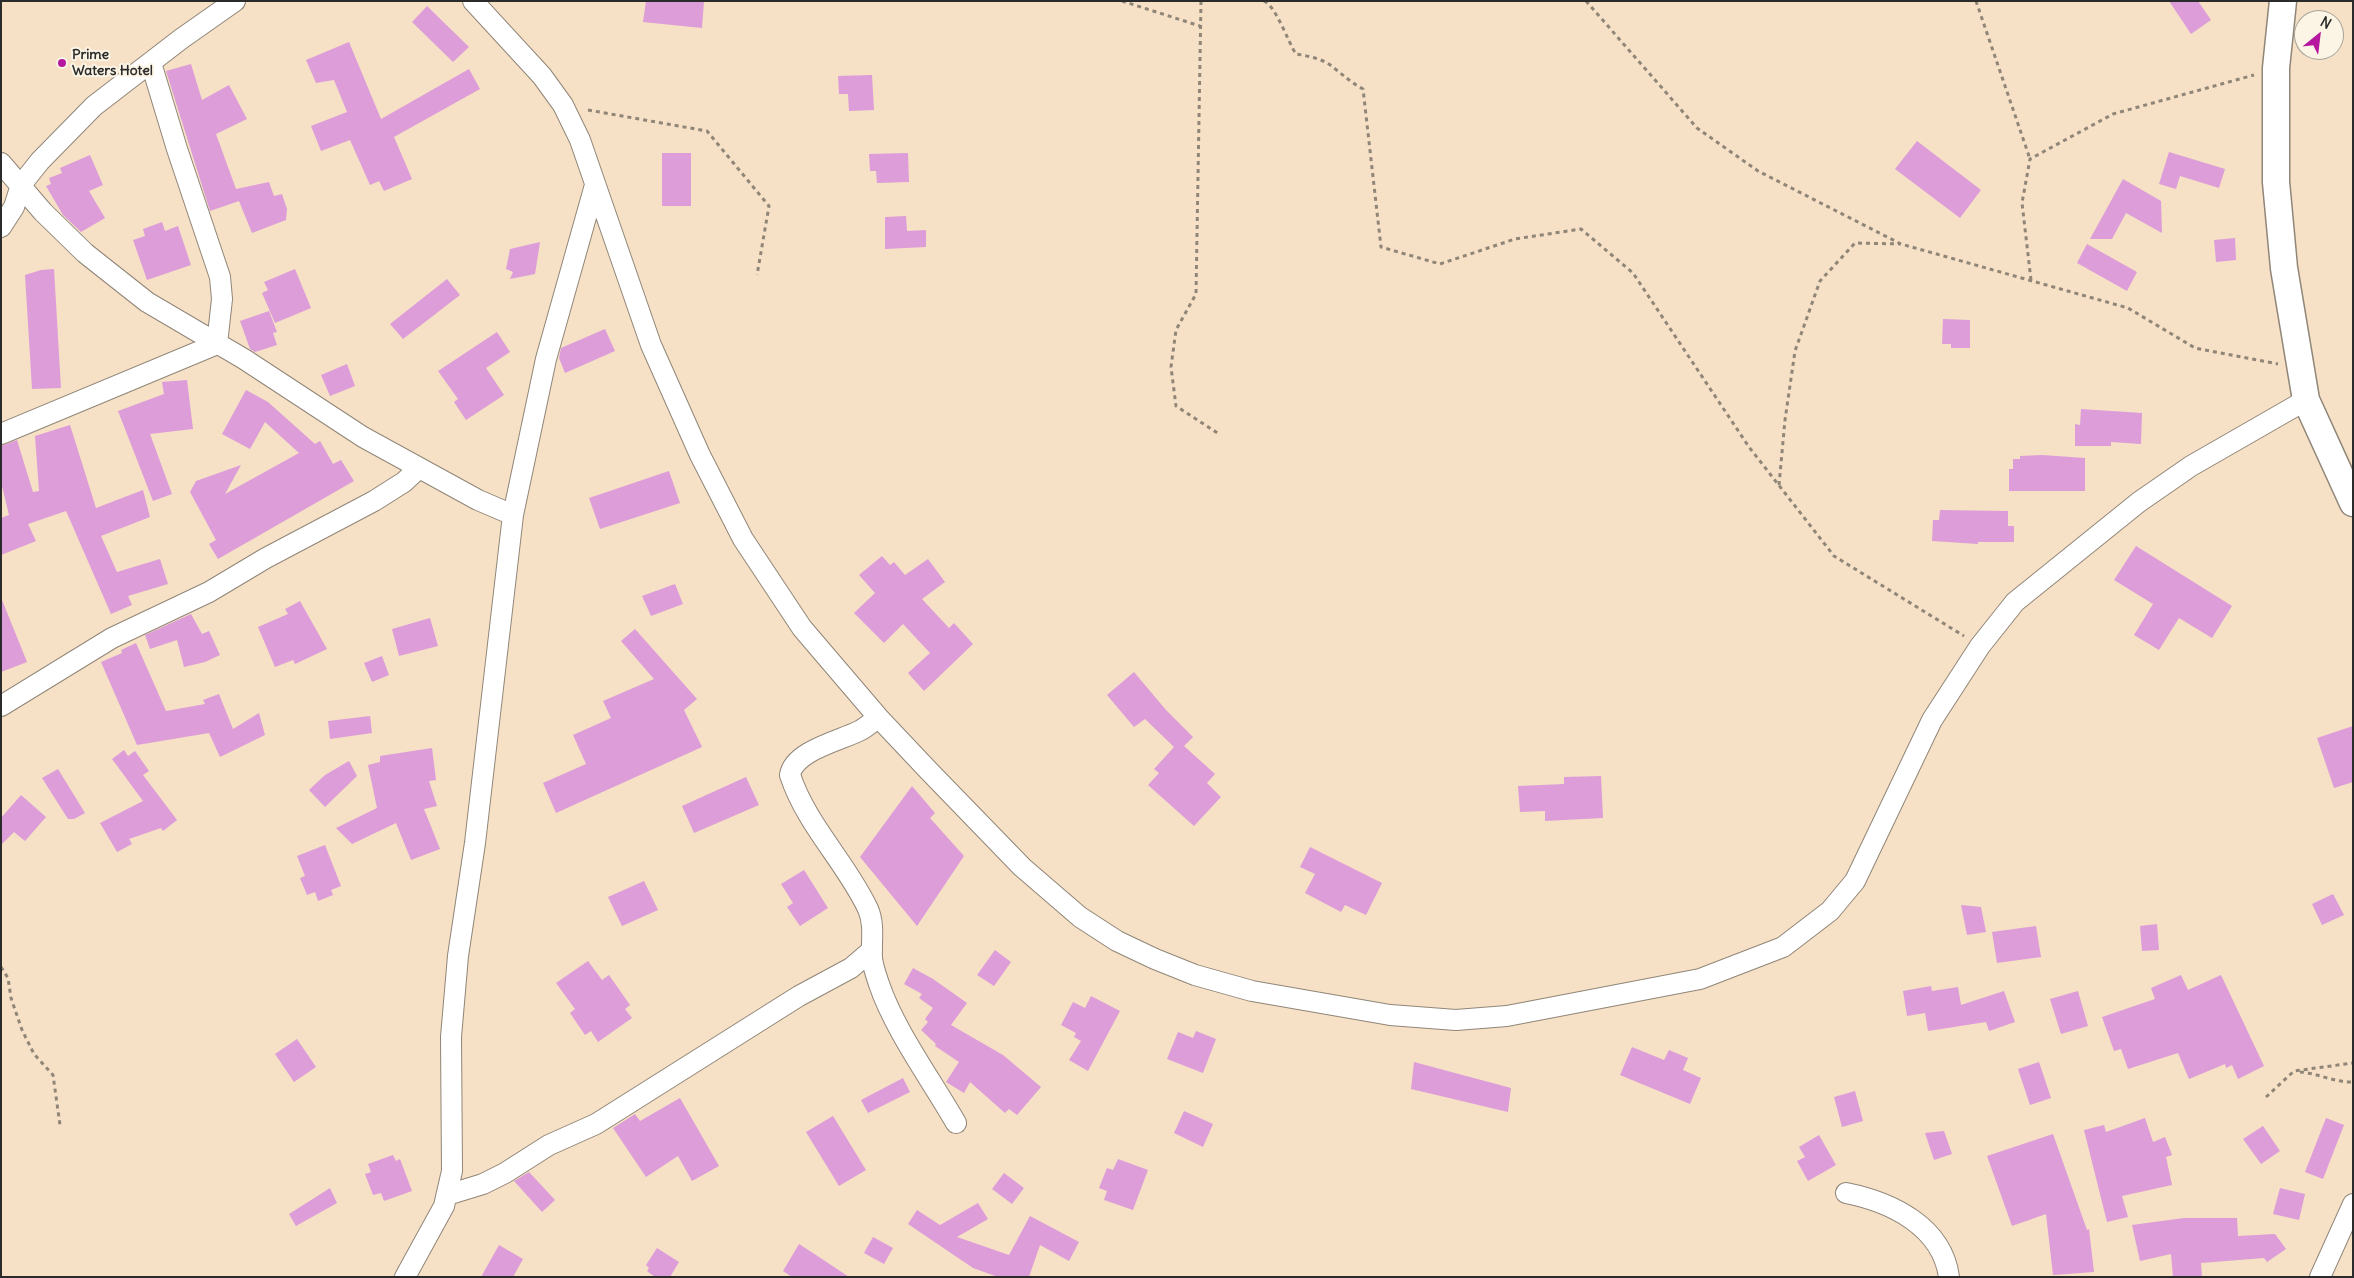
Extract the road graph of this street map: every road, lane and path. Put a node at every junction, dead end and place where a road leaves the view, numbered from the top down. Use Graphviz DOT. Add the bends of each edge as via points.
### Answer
graph roads {
  1 [pos="235,1"];
  2 [pos="473,1"];
  3 [pos="1122,1"];
  4 [pos="1201,1"];
  5 [pos="1264,1"];
  6 [pos="1586,1"];
  7 [pos="1976,1"];
  8 [pos="2278,6"];
  9 [pos="1200,26"];
  10 [pos="151,63"];
  11 [pos="2276,68"];
  12 [pos="563,105"];
  13 [pos="2030,159"];
  14 [pos="1,163"];
  15 [pos="21,185"];
  16 [pos="595,185"];
  17 [pos="1,227"];
  18 [pos="1901,244"];
  19 [pos="757,275"];
  20 [pos="2031,280"];
  21 [pos="217,344"];
  22 [pos="2299,368"];
  23 [pos="2306,400"];
  24 [pos="1,434"];
  25 [pos="1220,434"];
  26 [pos="419,468"];
  27 [pos="1779,485"];
  28 [pos="2353,503"];
  29 [pos="513,515"];
  30 [pos="1980,646"];
  31 [pos="1,706"];
  32 [pos="878,717"];
  33 [pos="872,950"];
  34 [pos="1,966"];
  35 [pos="2353,1063"];
  36 [pos="2294,1071"];
  37 [pos="2353,1082"];
  38 [pos="2266,1097"];
  39 [pos="956,1123"];
  40 [pos="60,1126"];
  41 [pos="1846,1193"];
  42 [pos="447,1195"];
  43 [pos="2353,1204"];
  44 [pos="405,1277"];
  45 [pos="1948,1277"];
  46 [pos="2320,1277"];
  1 -- 10 [label="street"];
  2 -- 12 [label="street" via="542,76"];
  3 -- 9 [label="path"];
  4 -- 9 [label="path"];
  5 -- 27 [label="path" via="1278,18 1296,54 1333,66 1346,80 1363,89 1381,247 1440,264 1516,239 1582,229 1633,273 1749,447"];
  6 -- 18 [label="path" via="1697,128 1758,171"];
  7 -- 13 [label="path"];
  8 -- 11 [label="street"];
  9 -- 25 [label="path" via="1196,294 1176,330 1171,367 1176,406"];
  10 -- 15 [label="street" via="94,106"];
  10 -- 21 [label="street" via="220,277 222,299"];
  11 -- 13 [label="path" via="2113,114"];
  11 -- 22 [label="street" via="2276,182 2284,268"];
  12 -- 16 [label="street" via="580,140"];
  12 -- 19 [label="path" via="707,131 769,206"];
  13 -- 20 [label="path" via="2022,202"];
  14 -- 15 [label="street"];
  15 -- 17 [label="street" via="14,207"];
  15 -- 21 [label="street" via="84,253 116,279 147,302"];
  16 -- 29 [label="street" via="546,359"];
  16 -- 32 [label="street" via="651,345 700,455 743,540 802,628"];
  18 -- 20 [label="path"];
  18 -- 27 [label="path" via="1855,243 1820,281 1796,351"];
  20 -- 22 [label="path" via="2128,308 2195,348"];
  21 -- 24 [label="street"];
  21 -- 26 [label="street" via="363,437"];
  22 -- 23 [label="street"];
  23 -- 28 [label="street"];
  23 -- 30 [label="street" via="2191,466 2139,502 2015,602"];
  26 -- 29 [label="street"];
  26 -- 31 [label="street" via="374,501 209,592 112,638"];
  27 -- 30 [label="path" via="1834,556"];
  29 -- 42 [label="street" via="475,843 458,956 451,1037 453,1150"];
  30 -- 32 [label="street" via="1932,720 1855,881 1830,911 1808,930 1783,947 1700,979 1507,1016 1456,1020 1390,1015 1252,991 1195,975 1117,941 1080,917 1022,867"];
  32 -- 33 [label="street" via="860,731 827,744 798,761 792,766 790,775 814,824 857,886 872,922"];
  33 -- 39 [label="street" via="880,986"];
  33 -- 42 [label="street" via="851,968 783,1005 596,1124 549,1145 505,1174"];
  34 -- 40 [label="path" via="8,978 22,1030 34,1054 53,1075"];
  35 -- 36 [label="path"];
  36 -- 37 [label="path"];
  36 -- 38 [label="path"];
  41 -- 45 [label="street" via="1866,1197 1898,1211 1926,1230 1936,1240 1944,1256"];
  42 -- 44 [label="street" via="438,1220"];
  43 -- 46 [label="street"];
}
